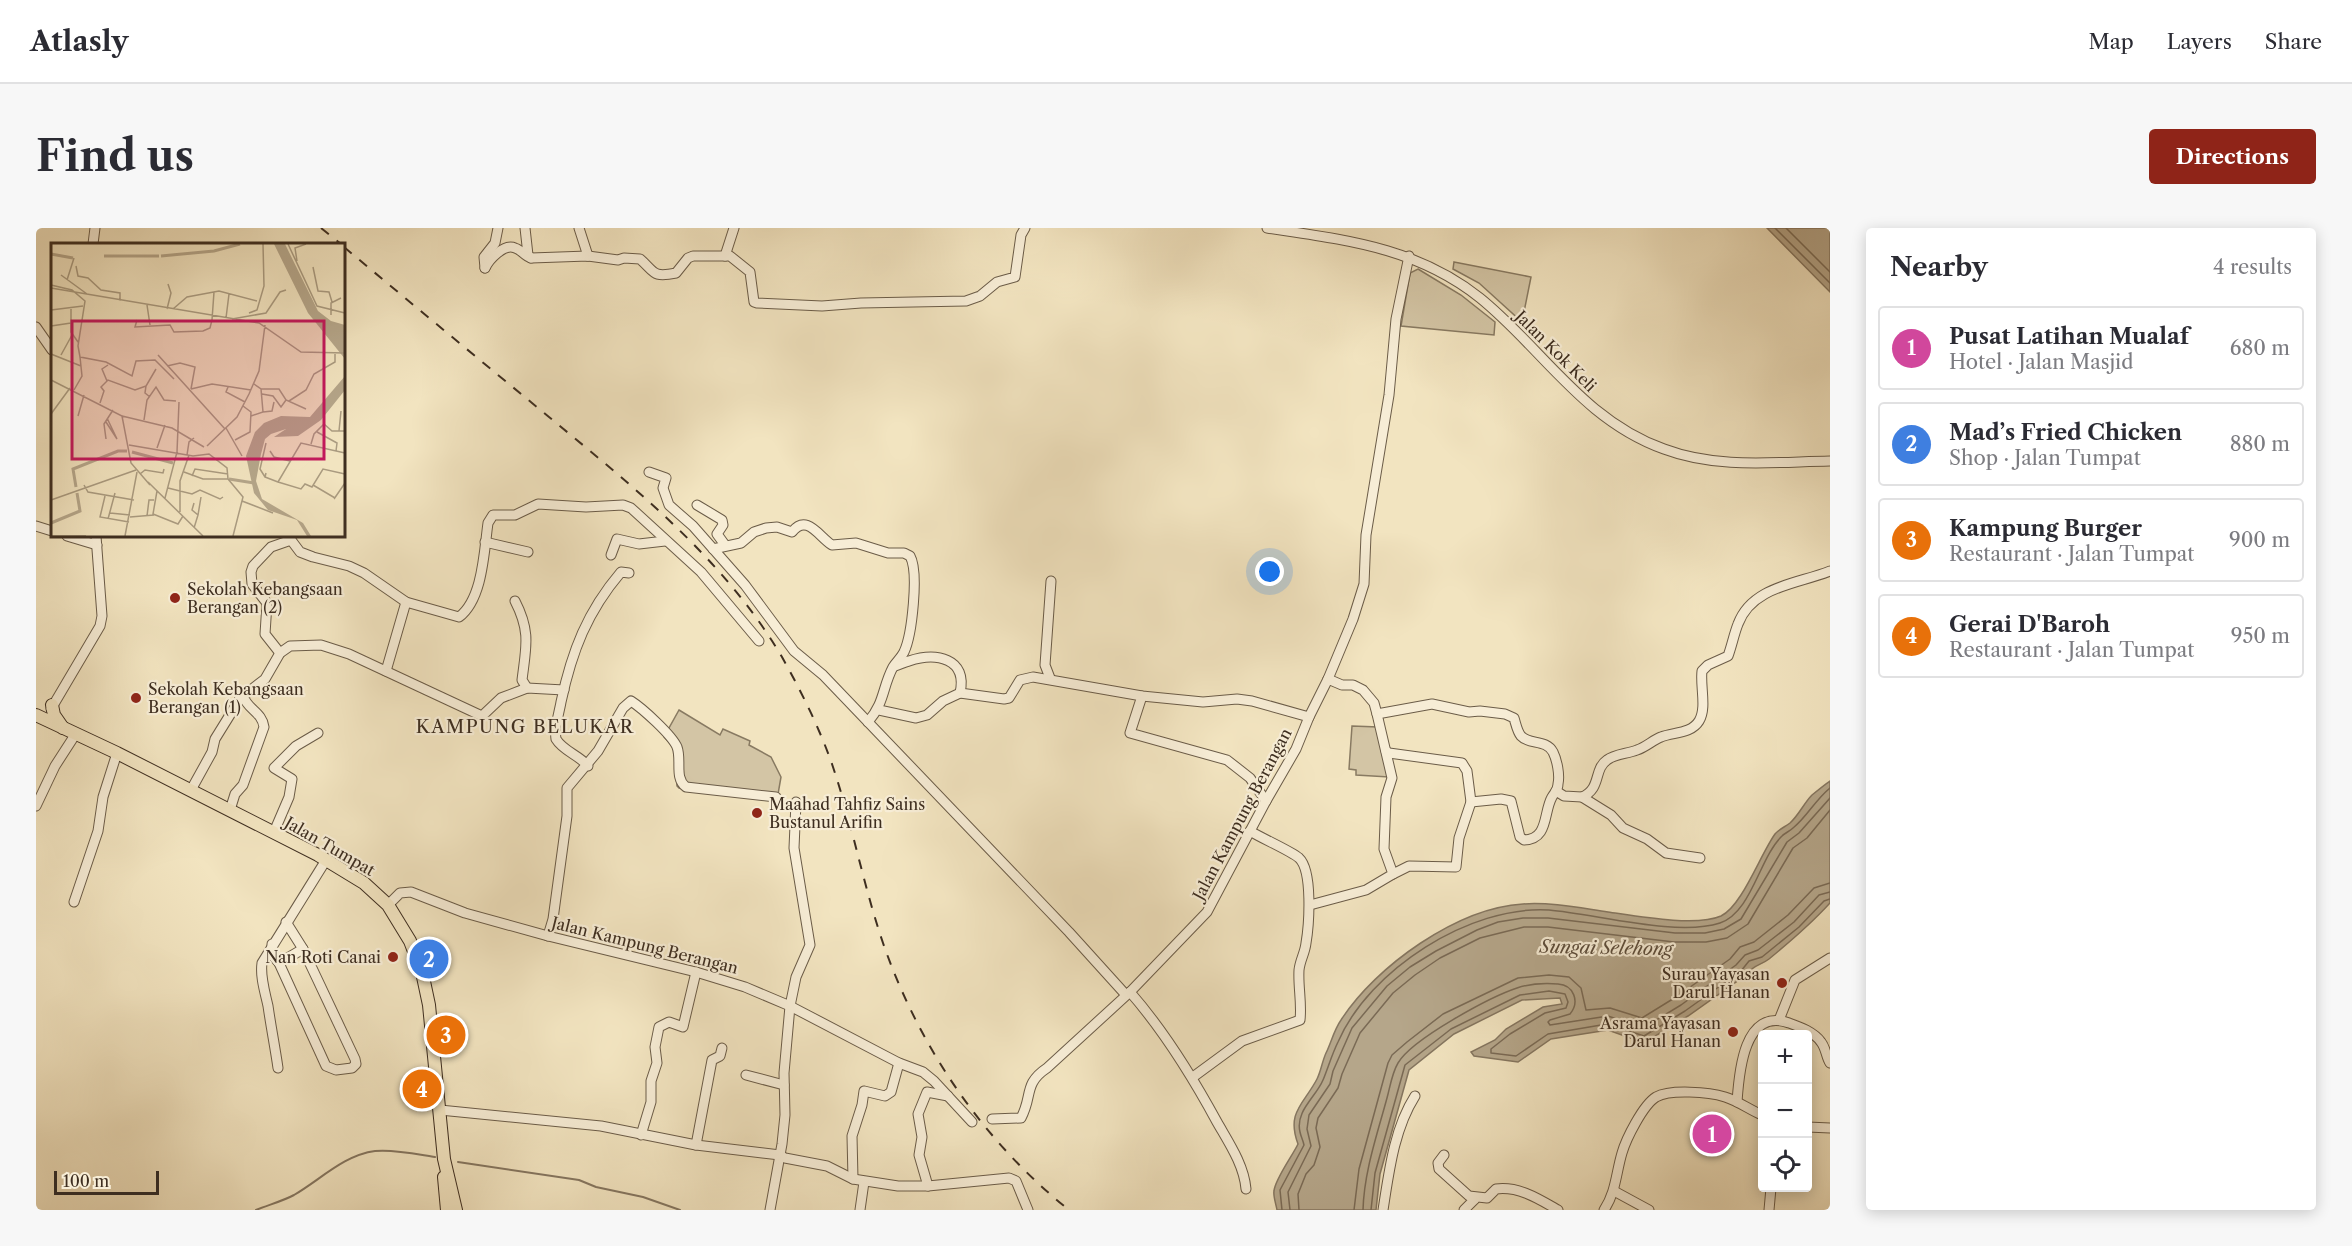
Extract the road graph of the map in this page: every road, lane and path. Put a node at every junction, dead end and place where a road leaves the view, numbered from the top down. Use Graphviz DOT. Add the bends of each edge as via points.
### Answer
graph roads {
  1 [pos="95,228"];
  2 [pos="498,228"];
  3 [pos="525,228"];
  4 [pos="579,228"];
  5 [pos="734,228"];
  6 [pos="1025,228"];
  7 [pos="1267,228"];
  8 [pos="1288,230"];
  9 [pos="93,243"];
  10 [pos="588,256"];
  11 [pos="725,256"];
  12 [pos="1408,256"];
  13 [pos="531,258"];
  14 [pos="36,327"];
  15 [pos="51,349"];
  16 [pos="1830,461"];
  17 [pos="649,472"];
  18 [pos="697,505"];
  19 [pos="36,526"];
  20 [pos="51,531"];
  21 [pos="74,537"];
  22 [pos="289,538"];
  23 [pos="97,540"];
  24 [pos="665,541"];
  25 [pos="485,542"];
  26 [pos="725,545"];
  27 [pos="713,549"];
  28 [pos="528,552"];
  29 [pos="611,555"];
  30 [pos="1830,571"];
  31 [pos="629,573"];
  32 [pos="1052,581"];
  33 [pos="515,601"];
  34 [pos="406,602"];
  35 [pos="759,640"];
  36 [pos="280,652"];
  37 [pos="893,667"];
  38 [pos="386,671"];
  39 [pos="1050,678"];
  40 [pos="1328,679"];
  41 [pos="527,688"];
  42 [pos="564,690"];
  43 [pos="960,693"];
  44 [pos="1142,696"];
  45 [pos="241,697"];
  46 [pos="52,705"];
  47 [pos="879,710"];
  48 [pos="1377,714"];
  49 [pos="41,717"];
  50 [pos="1309,717"];
  51 [pos="868,722"];
  52 [pos="63,728"];
  53 [pos="318,733"];
  54 [pos="75,735"];
  55 [pos="1386,751"];
  56 [pos="117,753"];
  57 [pos="588,766"];
  58 [pos="191,790"];
  59 [pos="1557,792"];
  60 [pos="776,797"];
  61 [pos="1582,797"];
  62 [pos="1266,801"];
  63 [pos="796,802"];
  64 [pos="1471,802"];
  65 [pos="36,807"];
  66 [pos="230,810"];
  67 [pos="1250,831"];
  68 [pos="274,832"];
  69 [pos="1700,858"];
  70 [pos="326,860"];
  71 [pos="1393,874"];
  72 [pos="74,902"];
  73 [pos="388,905"];
  74 [pos="1310,905"];
  75 [pos="286,922"];
  76 [pos="548,936"];
  77 [pos="272,944"];
  78 [pos="303,949"];
  79 [pos="1830,958"];
  80 [pos="279,963"];
  81 [pos="696,972"];
  82 [pos="1128,994"];
  83 [pos="790,1006"];
  84 [pos="1779,1020"];
  85 [pos="722,1048"];
  86 [pos="899,1063"];
  87 [pos="1830,1063"];
  88 [pos="278,1068"];
  89 [pos="746,1075"];
  90 [pos="1193,1077"];
  91 [pos="784,1085"];
  92 [pos="948,1096"];
  93 [pos="1415,1096"];
  94 [pos="1737,1102"];
  95 [pos="440,1110"];
  96 [pos="1758,1113"];
  97 [pos="992,1119"];
  98 [pos="972,1122"];
  99 [pos="1812,1127"];
  100 [pos="1830,1128"];
  101 [pos="641,1134"];
  102 [pos="696,1145"];
  103 [pos="780,1155"];
  104 [pos="1444,1155"];
  105 [pos="446,1170"];
  106 [pos="853,1179"];
  107 [pos="864,1182"];
  108 [pos="928,1186"];
  109 [pos="1246,1190"];
  110 [pos="1614,1191"];
  111 [pos="1771,1192"];
  112 [pos="1475,1198"];
  113 [pos="447,1210"];
  114 [pos="456,1210"];
  115 [pos="770,1210"];
  116 [pos="860,1210"];
  117 [pos="1028,1210"];
  118 [pos="1383,1210"];
  119 [pos="1464,1210"];
  120 [pos="1558,1210"];
  121 [pos="1604,1210"];
  122 [pos="1649,1210"];
  123 [pos="1769,1210"];
  1 -- 9 [label="street"];
  2 -- 13 [label="street" via="495,243 484,256 485,268 508,247"];
  3 -- 13 [label="street"];
  4 -- 10 [label="street"];
  5 -- 11 [label="street"];
  6 -- 11 [label="street" via="1015,277 997,282 980,296 966,301 822,306 757,303 752,296 750,272 734,258"];
  7 -- 8 [label="street, Jalan Kok Keli"];
  8 -- 12 [label="street, Jalan Kok Keli"];
  10 -- 11 [label="street" via="640,259 651,272 660,275 676,273 693,256"];
  10 -- 13 [label="street"];
  12 -- 16 [label="street, Jalan Kok Keli" via="1478,297 1592,408 1635,438 1700,459 1744,463"];
  12 -- 40 [label="street, Jalan Kampung Berangan" via="1366,535 1364,584"];
  14 -- 15 [label="street"];
  17 -- 27 [label="street" via="666,478 663,488 669,506"];
  18 -- 26 [label="street" via="722,520 717,534"];
  19 -- 20 [label="street"];
  21 -- 23 [label="street"];
  22 -- 34 [label="street" via="300,552 364,573"];
  22 -- 36 [label="street" via="271,547 251,572 252,584 267,603 266,634"];
  23 -- 46 [label="street" via="100,626"];
  24 -- 25 [label="street" via="623,505 538,504 515,515 493,515"];
  24 -- 29 [label="street" via="639,544 617,539"];
  24 -- 35 [label="street" via="701,572"];
  25 -- 28 [label="street"];
  25 -- 34 [label="street" via="478,585 464,614 459,617"];
  26 -- 27 [label="street"];
  26 -- 37 [label="street" via="741,543 766,528 792,532 797,526 806,525 832,545 856,543 910,556 912,623 903,654"];
  27 -- 51 [label="street" via="794,651"];
  30 -- 61 [label="street" via="1779,586 1746,610 1728,656 1702,671 1702,707 1694,727 1608,759 1593,789"];
  31 -- 42 [label="street" via="621,572 588,617"];
  32 -- 39 [label="street" via="1045,665"];
  33 -- 41 [label="street" via="526,627 522,680"];
  34 -- 38 [label="street"];
  36 -- 38 [label="street" via="297,645 333,647"];
  36 -- 66 [label="street" via="265,679 243,696 258,712 264,727"];
  37 -- 43 [label="street" via="921,658 946,659 959,669 963,682"];
  37 -- 47 [label="street"];
  38 -- 41 [label="street" via="482,716 501,698"];
  39 -- 43 [label="street" via="1024,678 1004,699"];
  39 -- 44 [label="street"];
  40 -- 48 [label="street" via="1364,690"];
  40 -- 50 [label="street, Jalan Kampung Berangan"];
  41 -- 42 [label="street"];
  42 -- 57 [label="street" via="556,739"];
  43 -- 47 [label="street" via="921,717"];
  44 -- 50 [label="street" via="1203,702 1244,700"];
  44 -- 62 [label="street" via="1130,734 1227,760 1250,778"];
  45 -- 58 [label="street" via="215,739"];
  46 -- 49 [label="street"];
  46 -- 52 [label="main road"];
  47 -- 51 [label="street"];
  48 -- 55 [label="street"];
  48 -- 59 [label="street" via="1432,704 1505,714 1514,718 1523,738 1546,745 1553,752"];
  49 -- 52 [label="main road, Jalan Tumpat"];
  50 -- 62 [label="street, Jalan Kampung Berangan" via="1296,749"];
  51 -- 82 [label="street"];
  52 -- 54 [label="main road, Jalan Tumpat"];
  53 -- 68 [label="street" via="296,746 274,768 291,779 289,797"];
  54 -- 56 [label="main road, Jalan Tumpat"];
  54 -- 65 [label="street"];
  55 -- 64 [label="street" via="1462,764 1467,771"];
  55 -- 71 [label="street" via="1392,778 1386,797 1384,849"];
  56 -- 58 [label="main road, Jalan Tumpat"];
  56 -- 72 [label="street" via="103,797 98,831"];
  57 -- 60 [label="street" via="631,701 644,709 677,747 681,782 686,788"];
  57 -- 76 [label="street" via="567,788 554,919"];
  58 -- 66 [label="main road, Jalan Tumpat"];
  59 -- 61 [label="street"];
  59 -- 64 [label="street" via="1541,832 1529,840 1520,837 1511,801"];
  61 -- 69 [label="street" via="1662,851"];
  62 -- 67 [label="street, Jalan Kampung Berangan"];
  63 -- 83 [label="street" via="794,848 810,945 796,977"];
  64 -- 71 [label="street" via="1459,838 1456,867 1409,866"];
  66 -- 68 [label="main road, Jalan Tumpat"];
  67 -- 74 [label="street" via="1300,859"];
  67 -- 82 [label="street, Jalan Kampung Berangan" via="1207,912"];
  68 -- 70 [label="main road, Jalan Tumpat"];
  70 -- 73 [label="main road, Jalan Tumpat" via="364,883"];
  70 -- 75 [label="street"];
  71 -- 74 [label="street" via="1366,890"];
  73 -- 76 [label="street, Jalan Kampung Berangan" via="400,894 411,892 465,913"];
  73 -- 95 [label="main road, Jalan Tumpat" via="410,941 422,972"];
  74 -- 90 [label="street" via="1306,946 1300,961 1299,1020 1242,1041"];
  75 -- 77 [label="street"];
  75 -- 78 [label="street"];
  76 -- 81 [label="street, Jalan Kampung Berangan"];
  77 -- 80 [label="street" via="272,955"];
  77 -- 88 [label="street" via="261,972"];
  78 -- 80 [label="street"];
  78 -- 80 [label="street" via="355,1059 352,1068 336,1070 326,1066"];
  79 -- 84 [label="street" via="1795,980"];
  81 -- 83 [label="street, Jalan Kampung Berangan"];
  81 -- 101 [label="street" via="683,1027 669,1022 659,1027 651,1102"];
  82 -- 90 [label="street" via="1149,1013"];
  82 -- 97 [label="street, Jalan Kampung Berangan" via="1036,1076 1021,1118"];
  83 -- 86 [label="street, Jalan Kampung Berangan"];
  83 -- 91 [label="street"];
  84 -- 87 [label="street" via="1817,1038"];
  84 -- 94 [label="street" via="1766,1022 1754,1033 1740,1066"];
  85 -- 102 [label="street" via="720,1056 712,1060"];
  86 -- 92 [label="street, Jalan Kampung Berangan" via="929,1076"];
  86 -- 106 [label="street" via="891,1092 885,1096 864,1091 852,1136"];
  89 -- 91 [label="street"];
  90 -- 109 [label="street" via="1233,1151"];
  91 -- 103 [label="street"];
  92 -- 98 [label="street, Jalan Kampung Berangan"];
  92 -- 108 [label="street" via="927,1092 918,1114 922,1137 919,1155"];
  93 -- 118 [label="street" via="1396,1141"];
  94 -- 96 [label="street"];
  94 -- 110 [label="street" via="1704,1093 1656,1097 1645,1108 1624,1147"];
  95 -- 101 [label="street" via="601,1126"];
  95 -- 105 [label="main road, Jalan Tumpat"];
  99 -- 100 [label="street"];
  101 -- 102 [label="street"];
  102 -- 103 [label="street"];
  103 -- 106 [label="street" via="827,1166"];
  103 -- 115 [label="street"];
  104 -- 112 [label="street" via="1439,1169"];
  105 -- 113 [label="main road, Jalan Tumpat" via="443,1180"];
  105 -- 114 [label="main road, Jalan Tumpat"];
  106 -- 107 [label="street"];
  107 -- 108 [label="street"];
  107 -- 116 [label="street"];
  108 -- 117 [label="street" via="1009,1178 1016,1181"];
  110 -- 121 [label="street"];
  110 -- 122 [label="street"];
  111 -- 123 [label="street"];
  112 -- 119 [label="street"];
  112 -- 120 [label="street" via="1487,1198 1496,1189 1504,1188 1527,1193"];
}
